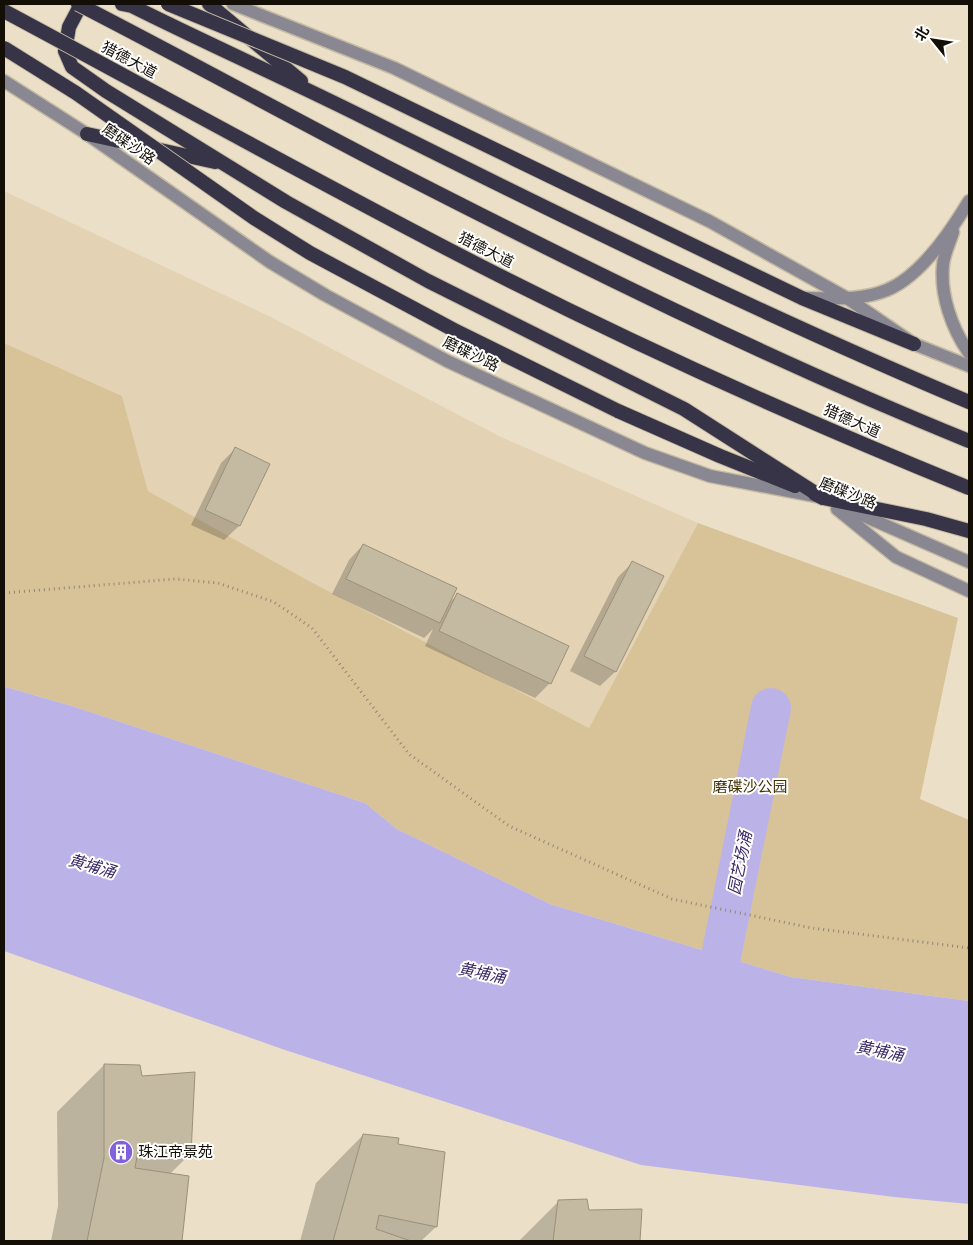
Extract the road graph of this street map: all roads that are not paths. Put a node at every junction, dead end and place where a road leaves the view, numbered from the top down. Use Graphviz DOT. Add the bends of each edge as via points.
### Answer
graph roads {
  1 [pos="10,4"];
  2 [pos="78,4"];
  3 [pos="91,4"];
  4 [pos="122,4"];
  5 [pos="168,4"];
  6 [pos="209,4"];
  7 [pos="233,4"];
  8 [pos="4,11"];
  9 [pos="4,18"];
  10 [pos="4,48"];
  11 [pos="4,81"];
  12 [pos="317,94"];
  13 [pos="87,134"];
  14 [pos="228,165"];
  15 [pos="969,201"];
  16 [pos="955,225"];
  17 [pos="802,298"];
  18 [pos="847,298"];
  19 [pos="914,344"];
  20 [pos="969,353"];
  21 [pos="969,366"];
  22 [pos="969,402"];
  23 [pos="969,441"];
  24 [pos="969,488"];
  25 [pos="823,498"];
  26 [pos="969,531"];
  27 [pos="969,562"];
  28 [pos="969,591"];
  1 -- 9 [label="street"];
  2 -- 23 [label="highway, 猎德大道, bridge" via="576,263 837,386"];
  3 -- 14 [label="highway" via="78,10 69,26 65,51 72,67"];
  4 -- 12 [label="highway"];
  5 -- 17 [label="highway, bridge" via="345,77"];
  6 -- 12 [label="highway"];
  7 -- 18 [label="street" via="394,68 709,221"];
  8 -- 24 [label="highway, 猎德大道, bridge" via="494,272 711,376"];
  10 -- 25 [label="highway, bridge" via="76,93 254,218 310,253 618,411"];
  11 -- 13 [label="street, 磨碟沙路"];
  12 -- 22 [label="highway" via="587,228 831,342"];
  13 -- 14 [label="highway"];
  13 -- 25 [label="street, 磨碟沙路" via="270,262 447,360 654,456 710,476"];
  14 -- 25 [label="highway" via="286,202 428,281 684,409"];
  15 -- 16 [label="street"];
  16 -- 18 [label="street" via="926,260 903,280 887,290"];
  16 -- 20 [label="street" via="943,264 943,285 948,308"];
  17 -- 18 [label="street"];
  17 -- 19 [label="highway"];
  18 -- 19 [label="street"];
  19 -- 21 [label="street"];
  25 -- 26 [label="highway" via="926,518"];
  25 -- 27 [label="street, 磨碟沙路"];
  25 -- 28 [label="street" via="896,557"];
}
